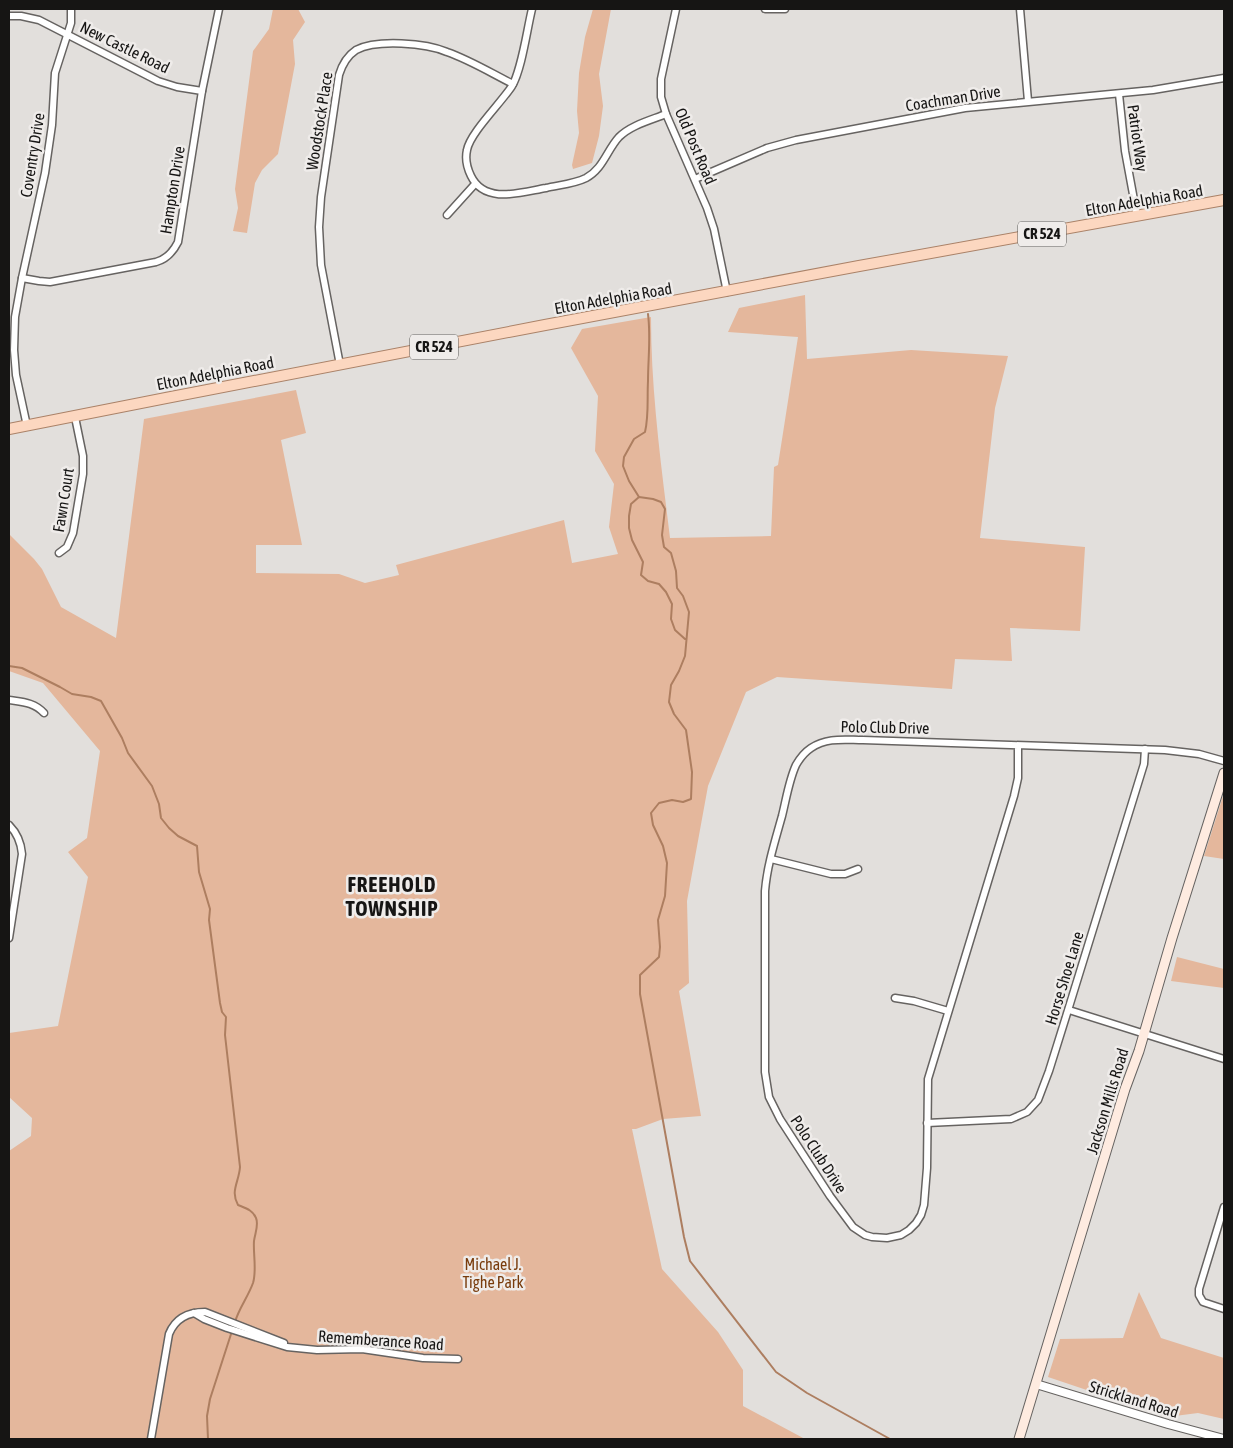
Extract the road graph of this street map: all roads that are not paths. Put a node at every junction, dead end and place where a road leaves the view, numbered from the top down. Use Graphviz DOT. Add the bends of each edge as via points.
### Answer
graph roads {
  1 [pos="70,9"];
  2 [pos="219,9"];
  3 [pos="532,9"];
  4 [pos="676,9"];
  5 [pos="765,9"];
  6 [pos="785,9"];
  7 [pos="1020,9"];
  8 [pos="9,16"];
  9 [pos="68,35"];
  10 [pos="1224,78"];
  11 [pos="513,84"];
  12 [pos="202,91"];
  13 [pos="1118,94"];
  14 [pos="1028,101"];
  15 [pos="666,114"];
  16 [pos="695,179"];
  17 [pos="475,184"];
  18 [pos="1224,200"];
  19 [pos="447,215"];
  20 [pos="1137,216"];
  21 [pos="22,278"];
  22 [pos="727,292"];
  23 [pos="340,365"];
  24 [pos="75,416"];
  25 [pos="27,426"];
  26 [pos="9,429"];
  27 [pos="60,553"];
  28 [pos="9,700"];
  29 [pos="44,713"];
  30 [pos="1018,746"];
  31 [pos="1144,749"];
  32 [pos="1224,762"];
  33 [pos="1224,773"];
  34 [pos="9,825"];
  35 [pos="771,859"];
  36 [pos="858,869"];
  37 [pos="9,938"];
  38 [pos="895,998"];
  39 [pos="1069,1010"];
  40 [pos="948,1011"];
  41 [pos="1144,1033"];
  42 [pos="1224,1059"];
  43 [pos="927,1123"];
  44 [pos="1224,1206"];
  45 [pos="1222,1222"];
  46 [pos="1224,1309"];
  47 [pos="458,1359"];
  48 [pos="1036,1384"];
  49 [pos="151,1439"];
  50 [pos="1020,1439"];
  51 [pos="1224,1439"];
  1 -- 9 [label="street, Coventry Drive"];
  2 -- 12 [label="street, Hampton Drive"];
  3 -- 11 [label="street"];
  4 -- 15 [label="street, Old Post Road" via="661,80"];
  5 -- 6 [label="street"];
  7 -- 14 [label="street"];
  8 -- 9 [label="street, New Castle Road" via="39,20"];
  9 -- 12 [label="street, New Castle Road" via="158,81"];
  9 -- 21 [label="street, Coventry Drive" via="55,73 49,154"];
  10 -- 13 [label="street, Coachman Drive"];
  11 -- 17 [label="street" via="470,142 467,164"];
  11 -- 23 [label="street, Woodstock Place" via="448,52 416,44 369,46 356,51 344,63 339,75 318,227 321,265"];
  12 -- 21 [label="street, Hampton Drive" via="178,242 171,253 156,262 50,282"];
  13 -- 14 [label="street, Coachman Drive"];
  13 -- 20 [label="street, Patriot Way"];
  14 -- 16 [label="street, Coachman Drive" via="965,108 796,140 767,148"];
  15 -- 16 [label="street, Old Post Road"];
  15 -- 17 [label="street" via="624,133 598,169 579,181 505,195 491,194"];
  16 -- 22 [label="street, Old Post Road" via="714,229"];
  17 -- 19 [label="street"];
  18 -- 20 [label="main road, Elton Adelphia Road / CR 524"];
  20 -- 22 [label="main road, Elton Adelphia Road / CR 524"];
  21 -- 25 [label="street, Coventry Drive" via="15,316 14,350"];
  22 -- 23 [label="main road, Elton Adelphia Road / CR 524"];
  23 -- 24 [label="main road, Elton Adelphia Road / CR 524"];
  24 -- 25 [label="main road, Elton Adelphia Road / CR 524"];
  24 -- 27 [label="street, Fawn Court" via="83,474 73,533 67,547"];
  25 -- 26 [label="main road, Elton Adelphia Road / CR 524"];
  28 -- 29 [label="street" via="28,703"];
  30 -- 31 [label="street, Polo Club Drive"];
  30 -- 35 [label="street, Polo Club Drive" via="863,740 820,743 807,750 796,766"];
  30 -- 40 [label="street, Polo Club Drive" via="1018,778 1014,796"];
  31 -- 32 [label="street, Polo Club Drive" via="1188,752"];
  31 -- 39 [label="street, Horse Shoe Lane" via="1144,764"];
  33 -- 41 [label="main road, Jackson Mills Road"];
  34 -- 37 [label="street" via="20,841 22,854"];
  35 -- 36 [label="street" via="831,874 845,874"];
  35 -- 43 [label="street, Polo Club Drive" via="765,891 766,1084 780,1119 830,1196 859,1232 880,1239 894,1237 909,1230 921,1215 925,1197"];
  38 -- 40 [label="street"];
  39 -- 41 [label="street"];
  39 -- 43 [label="street, Horse Shoe Lane" via="1040,1096 1027,1112 1005,1121"];
  40 -- 43 [label="street, Polo Club Drive" via="928,1079"];
  41 -- 42 [label="street"];
  41 -- 48 [label="main road, Jackson Mills Road"];
  44 -- 45 [label="street"];
  45 -- 46 [label="street" via="1199,1294 1203,1302"];
  47 -- 49 [label="street, Rememberance Road" via="423,1358 362,1349 302,1349 229,1325 205,1312 194,1313 177,1321 168,1334"];
  48 -- 50 [label="main road, Jackson Mills Road"];
  48 -- 51 [label="street, Strickland Road"];
}
